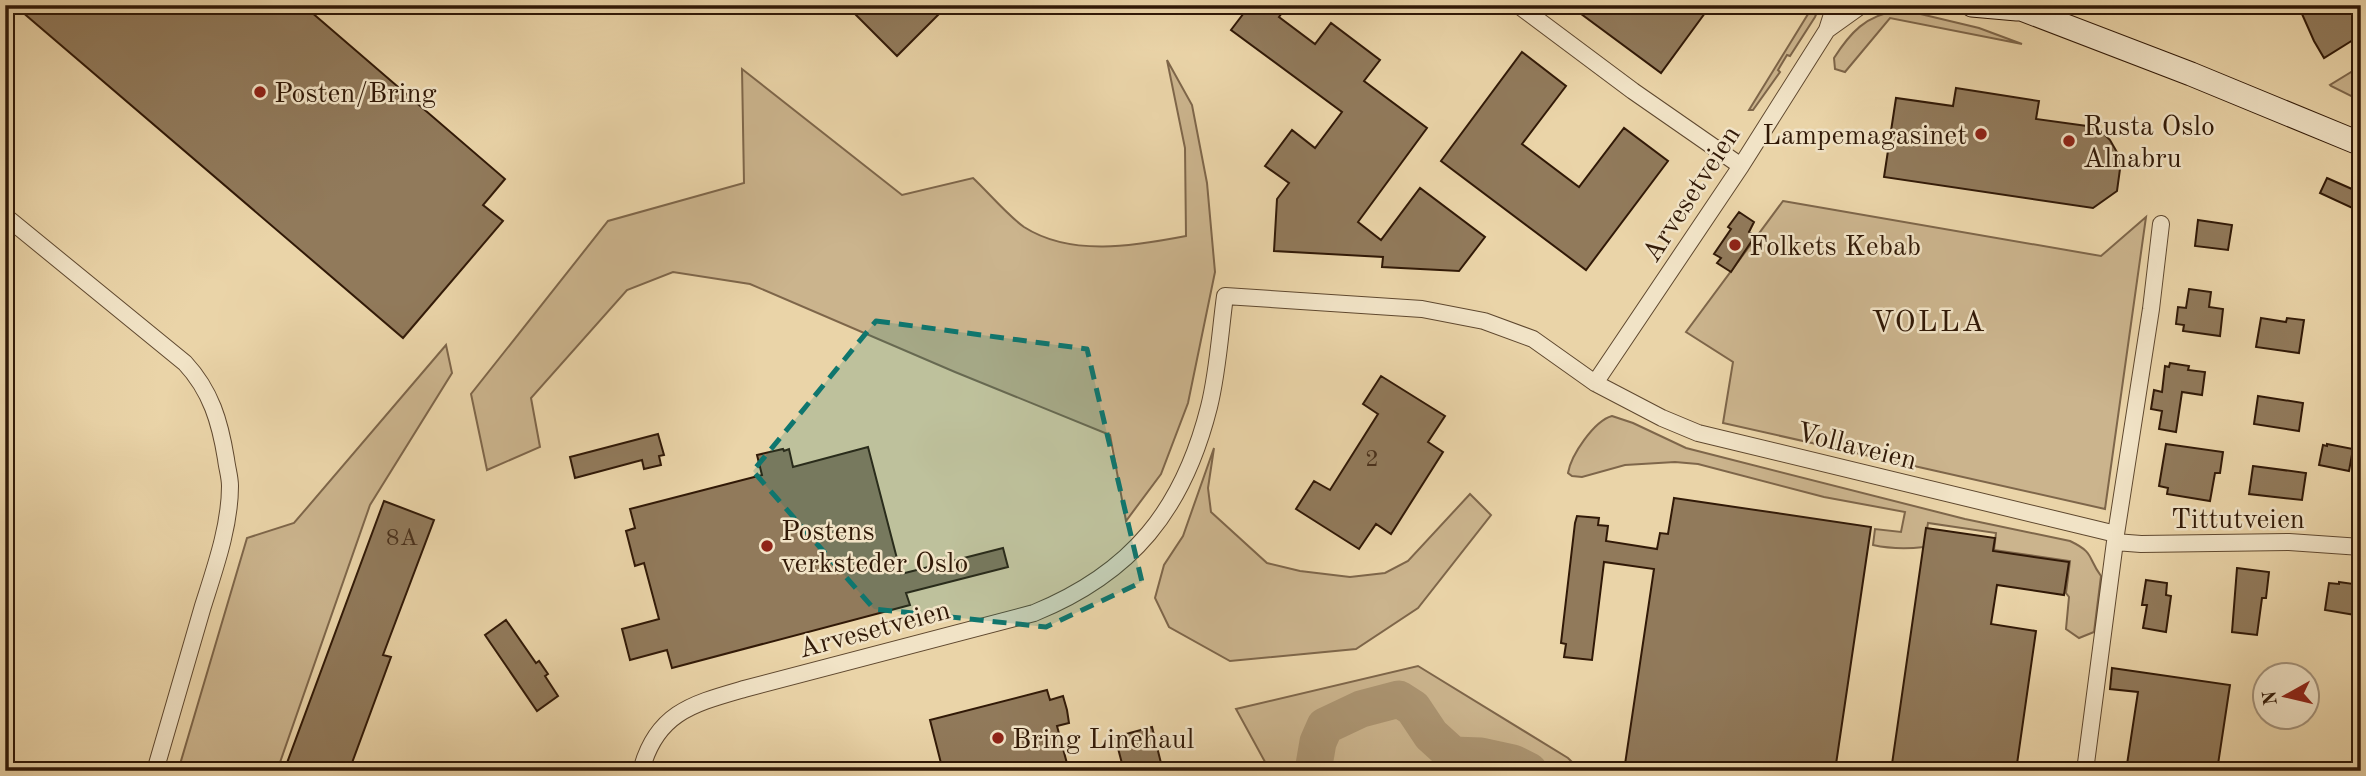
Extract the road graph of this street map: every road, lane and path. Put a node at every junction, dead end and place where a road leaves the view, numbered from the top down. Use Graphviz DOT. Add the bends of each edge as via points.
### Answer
graph roads {
  1 [pos="1518,5"];
  2 [pos="1835,5"];
  3 [pos="1862,5"];
  4 [pos="1972,5"];
  5 [pos="2014,7"];
  6 [pos="1827,30"];
  7 [pos="2361,144"];
  8 [pos="1741,166"];
  9 [pos="5,216"];
  10 [pos="2161,224"];
  11 [pos="1595,383"];
  12 [pos="2115,538"];
  13 [pos="2361,547"];
  14 [pos="1097,580"];
  15 [pos="155,771"];
  16 [pos="641,771"];
  17 [pos="2085,771"];
  1 -- 8 [label="street"];
  2 -- 6 [label="street, Arvesetveien"];
  3 -- 6 [label="street, Arvesetveien"];
  4 -- 5 [label="main road"];
  5 -- 7 [label="main road"];
  6 -- 8 [label="street, Arvesetveien"];
  8 -- 11 [label="street, Arvesetveien"];
  9 -- 15 [label="street" via="185,363 217,415 230,485 228,509"];
  10 -- 12 [label="street"];
  11 -- 12 [label="street, Vollaveien" via="1698,433"];
  11 -- 14 [label="street, Vollaveien" via="1533,339 1484,321 1422,309 1225,296 1210,404 1191,463 1170,507 1153,529 1119,565"];
  12 -- 13 [label="street, Tittutveien" via="2141,544 2289,542"];
  12 -- 17 [label="street"];
  14 -- 16 [label="street, Arvesetveien" via="1034,613 700,703 663,725"];
}
